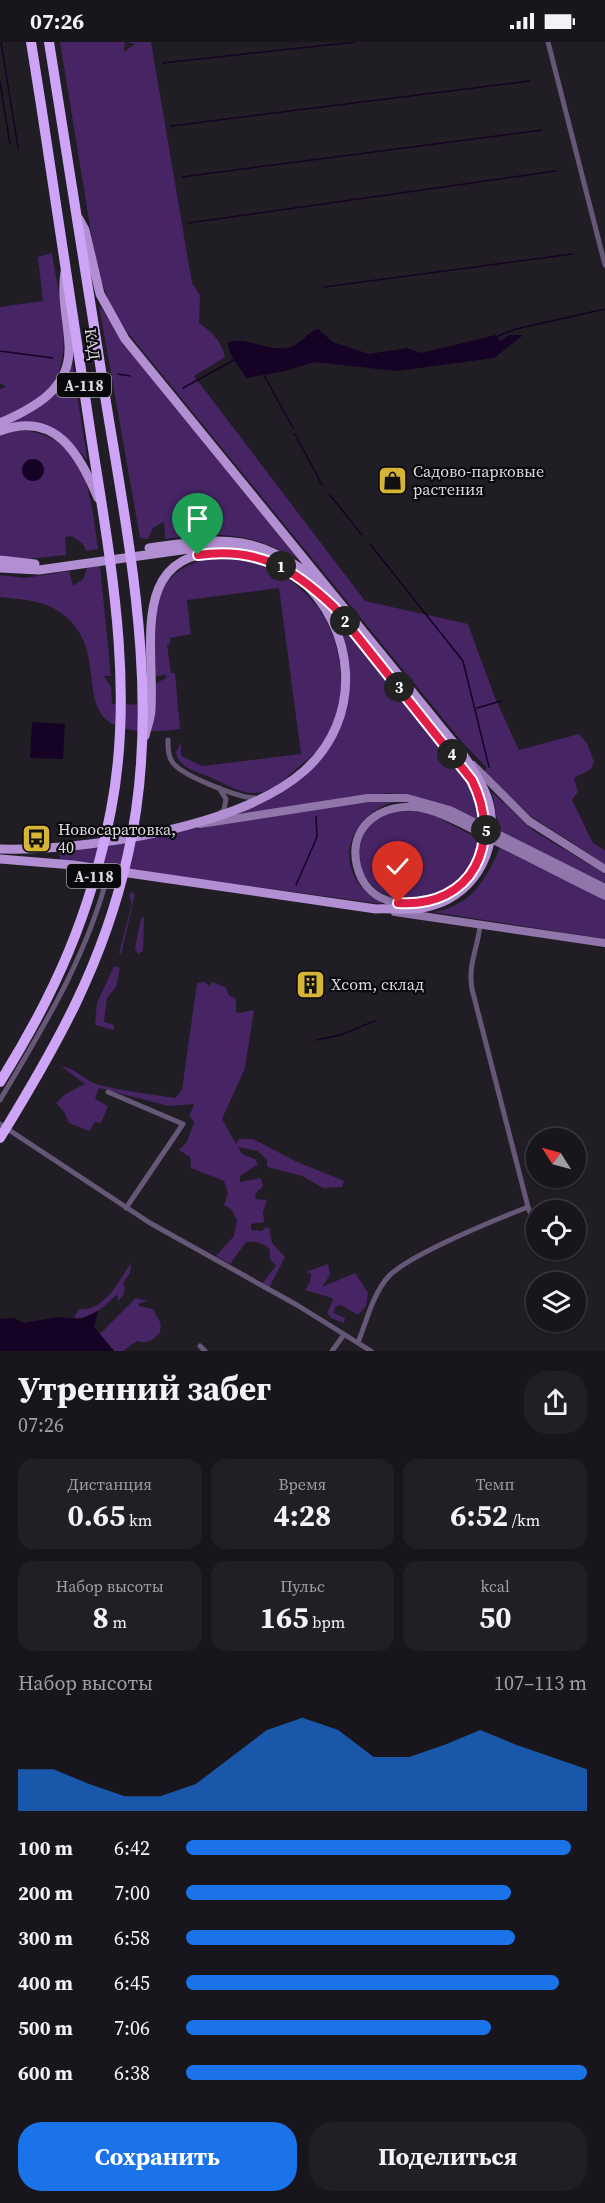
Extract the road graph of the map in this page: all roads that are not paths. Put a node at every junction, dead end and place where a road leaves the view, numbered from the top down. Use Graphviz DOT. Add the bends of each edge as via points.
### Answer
graph roads {
  1 [pos="31,42"];
  2 [pos="50,42"];
  3 [pos="548,42"];
  4 [pos="75,208"];
  5 [pos="66,263"];
  6 [pos="605,265"];
  7 [pos="0,423"];
  8 [pos="0,431"];
  9 [pos="102,507"];
  10 [pos="202,544"];
  11 [pos="247,554"];
  12 [pos="0,560"];
  13 [pos="39,567"];
  14 [pos="0,568"];
  15 [pos="297,576"];
  16 [pos="346,609"];
  17 [pos="168,741"];
  18 [pos="143,744"];
  19 [pos="462,753"];
  20 [pos="218,787"];
  21 [pos="266,797"];
  22 [pos="217,816"];
  23 [pos="454,817"];
  24 [pos="184,825"];
  25 [pos="0,849"];
  26 [pos="520,850"];
  27 [pos="0,859"];
  28 [pos="605,869"];
  29 [pos="109,870"];
  30 [pos="605,888"];
  31 [pos="605,896"];
  32 [pos="376,909"];
  33 [pos="480,926"];
  34 [pos="605,943"];
  35 [pos="0,1082"];
  36 [pos="108,1092"];
  37 [pos="0,1100"];
  38 [pos="0,1124"];
  39 [pos="0,1138"];
  40 [pos="526,1200"];
  41 [pos="126,1208"];
  42 [pos="526,1208"];
  43 [pos="343,1336"];
  44 [pos="358,1343"];
  45 [pos="200,1346"];
  46 [pos="205,1351"];
  47 [pos="332,1351"];
  48 [pos="371,1351"];
  1 -- 5 [label="highway, КАД / А-118"];
  2 -- 4 [label="highway, КАД / А-118"];
  3 -- 6 [label="street"];
  4 -- 16 [label="main road" via="85,231 100,294 125,339"];
  4 -- 18 [label="highway, КАД / А-118" via="116,465 140,650"];
  5 -- 7 [label="main road" via="62,287 69,346 61,379 39,404"];
  5 -- 9 [label="highway, КАД / А-118"];
  8 -- 9 [label="main road" via="24,426 58,435 84,465"];
  9 -- 35 [label="highway, КАД / А-118" via="123,688 117,766 101,854 73,946 51,994"];
  10 -- 11 [label="main road"];
  10 -- 13 [label="main road"];
  10 -- 16 [label="main road" via="244,543 274,551 295,563"];
  11 -- 15 [label="main road"];
  11 -- 18 [label="main road" via="198,555 182,562 164,578 151,608 151,711"];
  12 -- 13 [label="main road"];
  13 -- 14 [label="main road"];
  15 -- 21 [label="main road" via="320,601 339,636 346,664 345,698 326,748 289,783"];
  15 -- 23 [label="main road" via="334,607 463,767 484,813 486,833 482,852 466,879 445,895 423,903 398,903 365,884 357,869 356,849 363,828 374,816 388,808 406,805"];
  16 -- 19 [label="main road"];
  17 -- 20 [label="street" via="174,765"];
  18 -- 39 [label="highway, А-118" via="128,854 99,954 63,1033"];
  19 -- 28 [label="main road" via="529,821"];
  19 -- 32 [label="main road" via="483,787 491,816 490,845 482,866 468,884 443,902 420,909"];
  20 -- 21 [label="street" via="248,798"];
  20 -- 22 [label="street" via="226,799 224,810"];
  21 -- 22 [label="main road"];
  22 -- 24 [label="main road"];
  23 -- 24 [label="main road" via="421,801 380,797"];
  23 -- 26 [label="main road"];
  24 -- 25 [label="main road" via="76,845"];
  26 -- 30 [label="main road"];
  26 -- 31 [label="main road"];
  27 -- 29 [label="main road"];
  29 -- 32 [label="main road"];
  29 -- 37 [label="street" via="91,929 66,986 32,1051"];
  32 -- 33 [label="main road"];
  33 -- 34 [label="main road"];
  33 -- 40 [label="street" via="469,969 472,989"];
  36 -- 41 [label="street" via="183,1124"];
  38 -- 41 [label="street"];
  41 -- 43 [label="street" via="297,1305"];
  42 -- 44 [label="street" via="426,1253 389,1276"];
  43 -- 44 [label="street"];
  43 -- 47 [label="street"];
  44 -- 48 [label="street"];
  45 -- 46 [label="street"];
}
